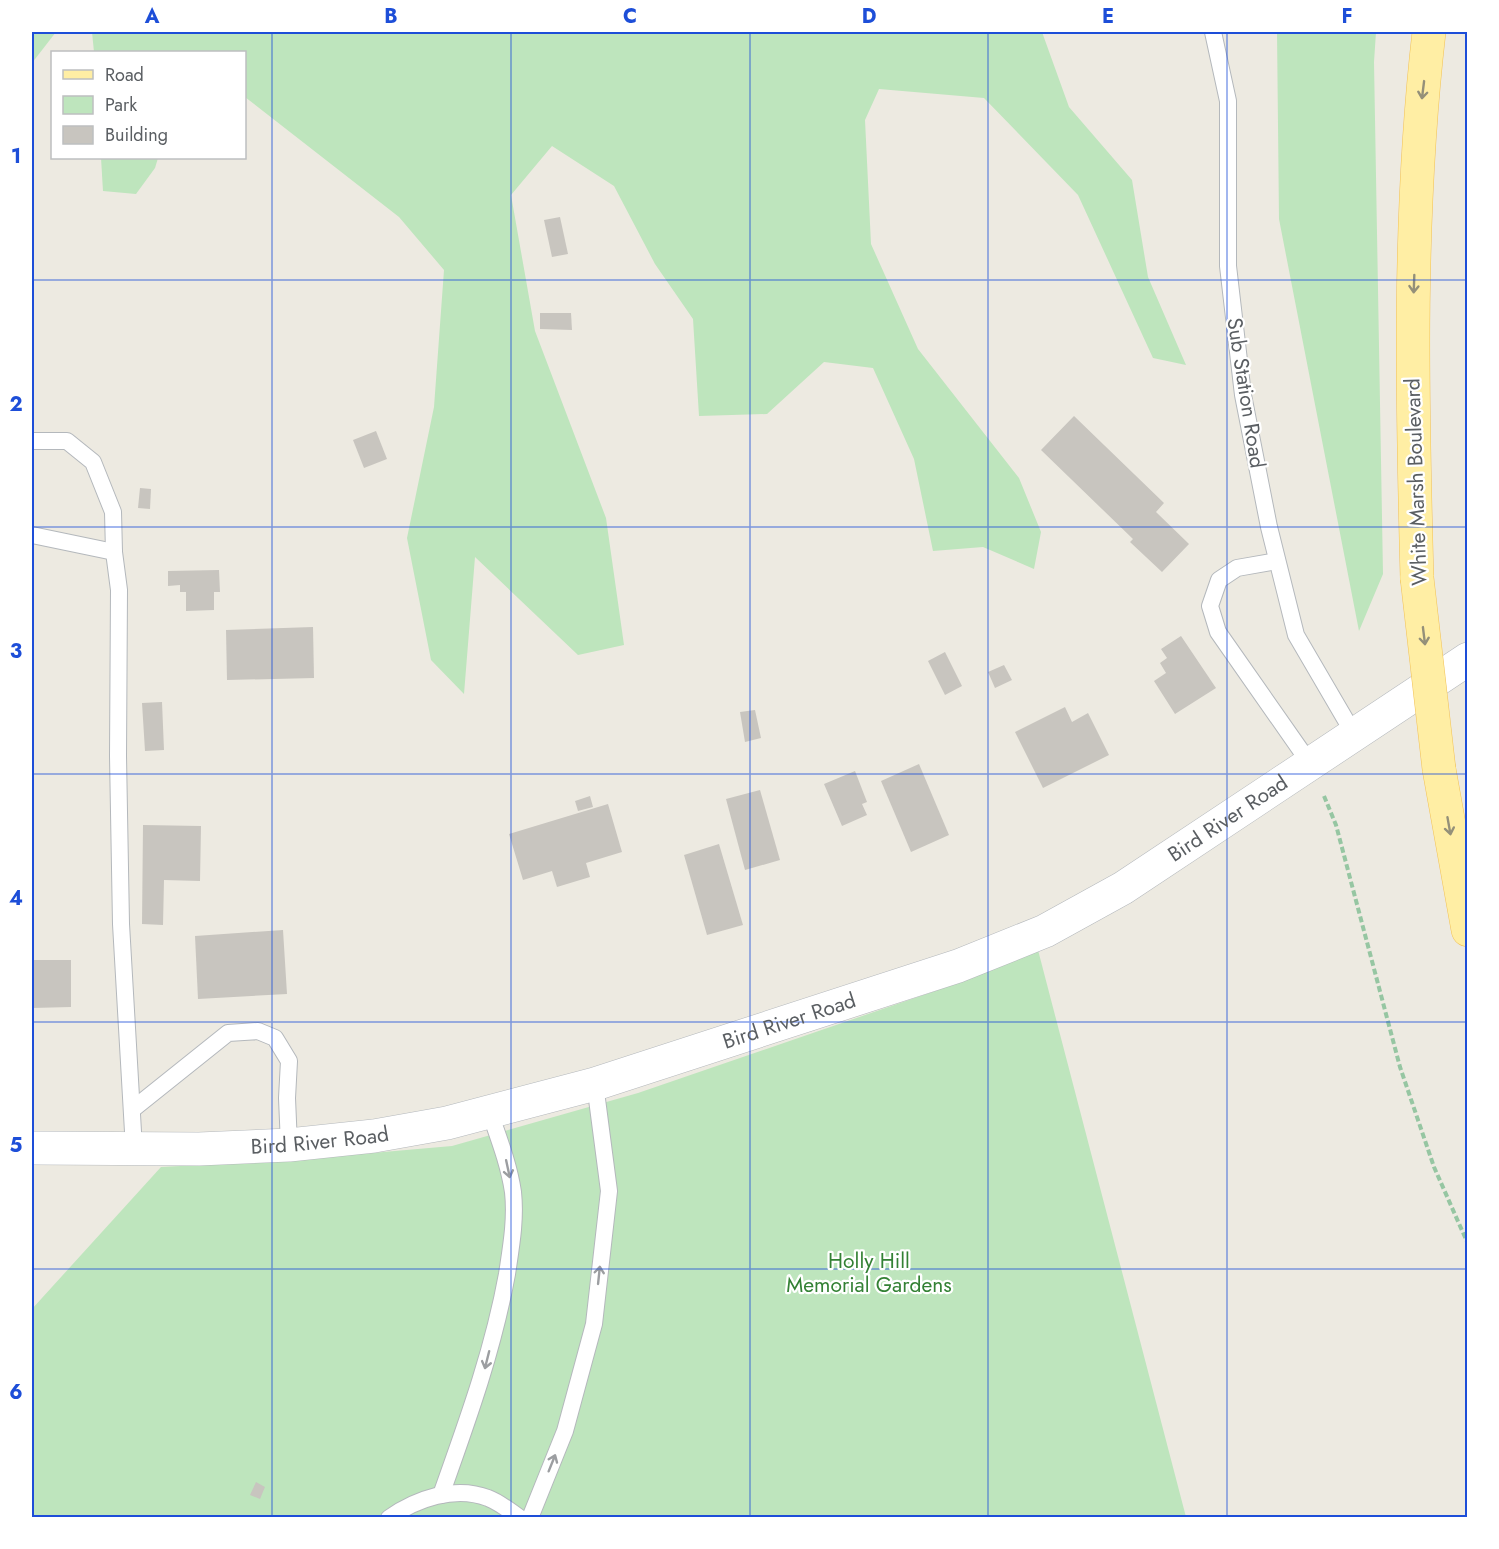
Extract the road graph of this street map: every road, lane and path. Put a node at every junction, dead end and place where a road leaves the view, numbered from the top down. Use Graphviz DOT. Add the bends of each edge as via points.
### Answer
graph roads {
  1 [pos="1214,32"];
  2 [pos="1429,32"];
  3 [pos="32,441"];
  4 [pos="32,535"];
  5 [pos="114,552"];
  6 [pos="1277,561"];
  7 [pos="1467,659"];
  8 [pos="1355,736"];
  9 [pos="1311,765"];
  10 [pos="1467,930"];
  11 [pos="595,1084"];
  12 [pos="133,1109"];
  13 [pos="490,1113"];
  14 [pos="289,1145"];
  15 [pos="32,1148"];
  16 [pos="134,1149"];
  17 [pos="1467,1244"];
  18 [pos="441,1495"];
  19 [pos="389,1518"];
  20 [pos="520,1518"];
  21 [pos="530,1518"];
  1 -- 6 [label="lane, Sub Station Road" via="1228,101 1228,266 1243,395"];
  2 -- 10 [label="main road, White Marsh Boulevard, one-way, bridge" via="1419,121 1412,373 1417,578 1439,769"];
  3 -- 5 [label="lane" via="67,441 93,462 113,512"];
  4 -- 5 [label="lane"];
  5 -- 12 [label="lane" via="120,590 121,924"];
  6 -- 8 [label="lane, Sub Station Road" via="1296,635"];
  6 -- 9 [label="lane" via="1237,568 1219,580 1210,606 1218,632"];
  7 -- 8 [label="street, Bird River Road"];
  8 -- 9 [label="street, Bird River Road"];
  9 -- 11 [label="street, Bird River Road" via="1141,877 1045,931 958,966"];
  9 -- 17 [label="path" via="1336,825 1400,1067 1434,1167"];
  11 -- 13 [label="street, Bird River Road"];
  21 -- 11 [label="lane, one-way" via="565,1431 594,1324 609,1191"];
  12 -- 14 [label="lane" via="228,1033 258,1031 276,1038 289,1061"];
  12 -- 16 [label="lane"];
  13 -- 14 [label="street, Bird River Road" via="409,1131"];
  13 -- 18 [label="lane, one-way" via="506,1158 513,1193 514,1231 482,1380"];
  14 -- 16 [label="street, Bird River Road"];
  15 -- 16 [label="street, Bird River Road"];
  18 -- 19 [label="lane" via="407,1505"];
  18 -- 20 [label="lane" via="464,1493 488,1498"];
}
